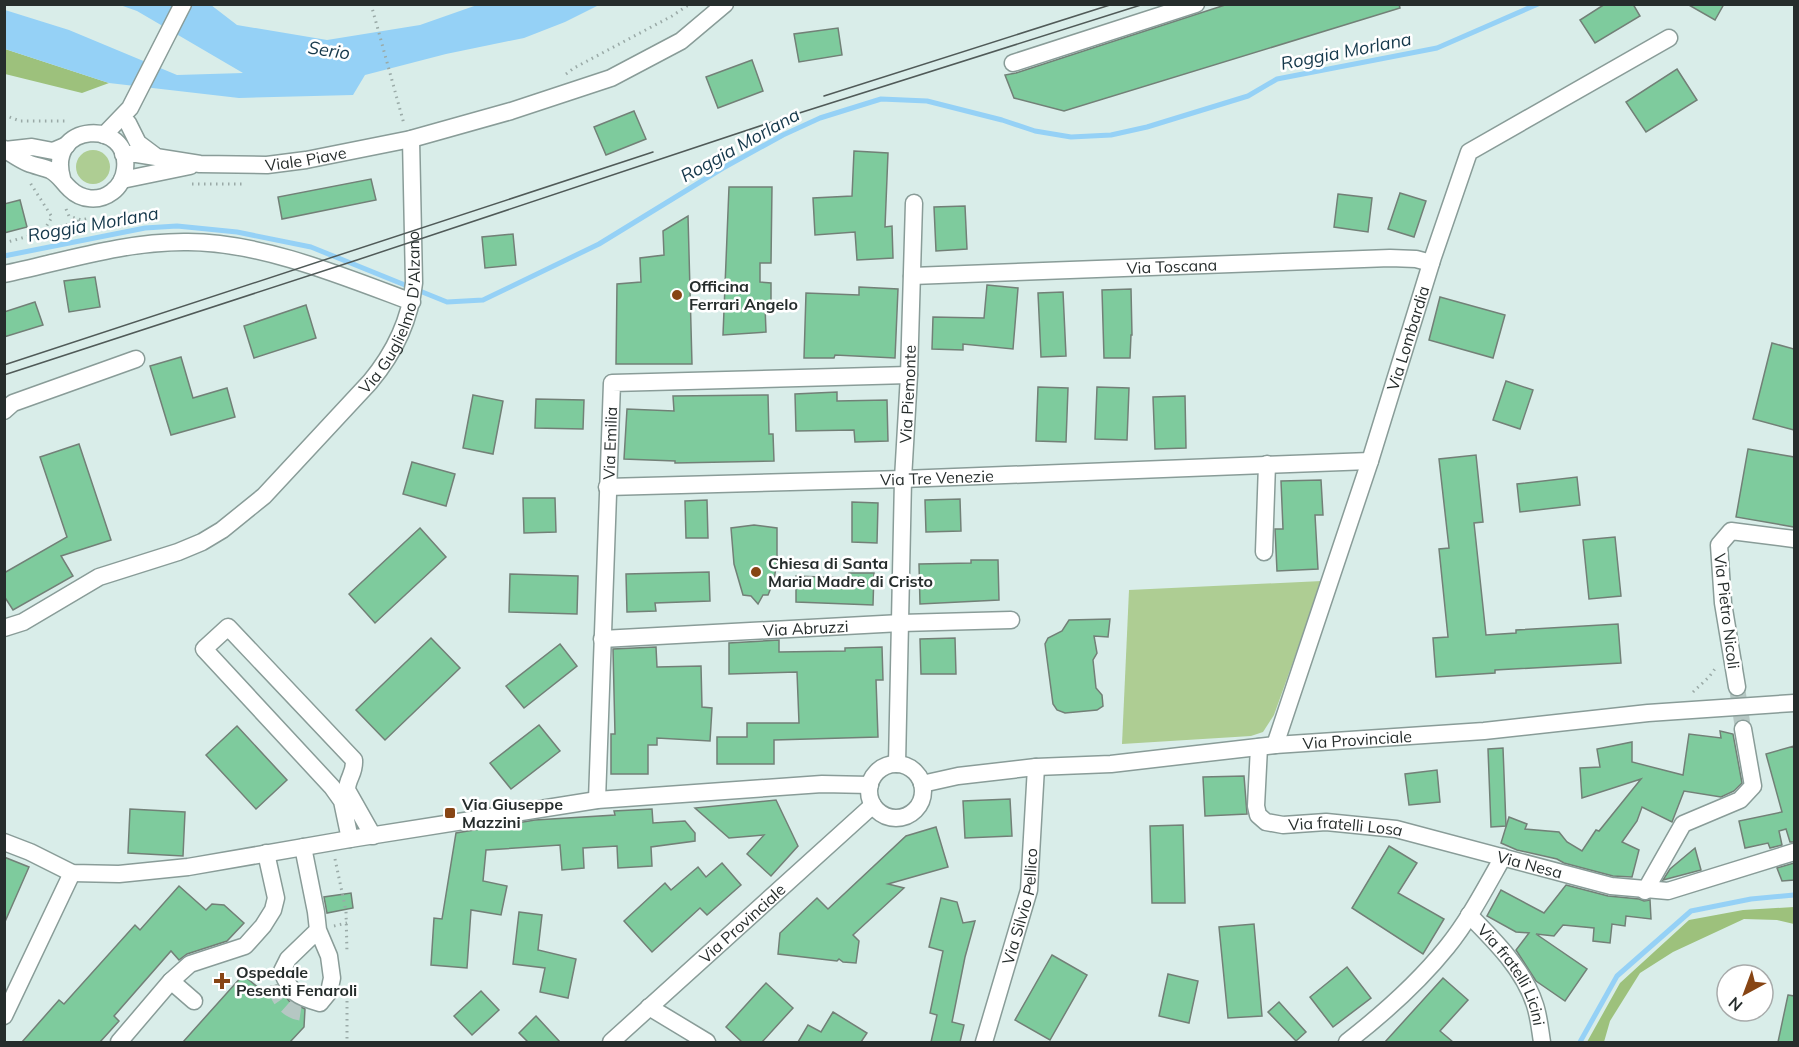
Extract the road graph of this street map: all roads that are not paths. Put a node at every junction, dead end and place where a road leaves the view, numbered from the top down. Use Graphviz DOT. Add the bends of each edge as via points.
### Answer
graph roads {
  1 [pos="183,4"];
  2 [pos="724,4"];
  3 [pos="1196,4"];
  4 [pos="1669,38"];
  5 [pos="1012,63"];
  6 [pos="126,116"];
  7 [pos="408,132"];
  8 [pos="104,135"];
  9 [pos="67,145"];
  10 [pos="5,149"];
  11 [pos="122,152"];
  12 [pos="157,157"];
  13 [pos="200,164"];
  14 [pos="62,178"];
  15 [pos="122,180"];
  16 [pos="914,203"];
  17 [pos="1431,263"];
  18 [pos="4,274"];
  19 [pos="912,276"];
  20 [pos="412,302"];
  21 [pos="136,359"];
  22 [pos="909,375"];
  23 [pos="4,411"];
  24 [pos="1370,460"];
  25 [pos="1267,464"];
  26 [pos="903,479"];
  27 [pos="607,487"];
  28 [pos="1794,539"];
  29 [pos="1264,552"];
  30 [pos="1011,620"];
  31 [pos="901,623"];
  32 [pos="4,628"];
  33 [pos="602,639"];
  34 [pos="1737,687"];
  35 [pos="1794,703"];
  36 [pos="1743,729"];
  37 [pos="1267,746"];
  38 [pos="897,764"];
  39 [pos="1036,767"];
  40 [pos="922,784"];
  41 [pos="339,785"];
  42 [pos="870,785"];
  43 [pos="597,800"];
  44 [pos="873,805"];
  45 [pos="373,836"];
  46 [pos="350,839"];
  47 [pos="4,842"];
  48 [pos="303,847"];
  49 [pos="1794,852"];
  50 [pos="266,853"];
  51 [pos="1503,856"];
  52 [pos="72,873"];
  53 [pos="1645,891"];
  54 [pos="1469,915"];
  55 [pos="318,930"];
  56 [pos="171,981"];
  57 [pos="194,1001"];
  58 [pos="320,1003"];
  59 [pos="649,1008"];
  60 [pos="305,1013"];
  61 [pos="4,1016"];
  62 [pos="119,1042"];
  63 [pos="610,1042"];
  64 [pos="707,1042"];
  65 [pos="984,1042"];
  66 [pos="1347,1042"];
  67 [pos="1542,1042"];
  1 -- 6 [label="street"];
  2 -- 7 [label="street" via="681,41 611,78 511,111"];
  3 -- 5 [label="street"];
  4 -- 17 [label="street, Via Lombardia" via="1469,152"];
  6 -- 8 [label="street"];
  6 -- 11 [label="street"];
  6 -- 12 [label="street" via="138,143"];
  7 -- 13 [label="street, Viale Piave" via="296,161 267,165"];
  7 -- 20 [label="street, Via Guglielmo D'Alzano"];
  8 -- 9 [label="street" via="82,134"];
  8 -- 11 [label="street" via="117,143"];
  9 -- 10 [label="street" via="53,151 32,147"];
  9 -- 14 [label="street" via="60,159"];
  10 -- 14 [label="street"];
  11 -- 12 [label="street, Viale Piave"];
  11 -- 15 [label="street"];
  12 -- 13 [label="street, Viale Piave"];
  13 -- 15 [label="street, Viale Piave"];
  14 -- 15 [label="street" via="76,194 93,198 110,194"];
  16 -- 19 [label="street, Via Piemonte"];
  17 -- 19 [label="street, Via Toscana" via="1390,258"];
  17 -- 24 [label="street, Via Lombardia"];
  18 -- 20 [label="street" via="121,248 189,242 222,244 309,265"];
  19 -- 22 [label="street, Via Piemonte"];
  20 -- 32 [label="street, Via Guglielmo D'Alzano" via="399,339 381,370 250,508 202,542 99,577 22,622"];
  21 -- 23 [label="street" via="13,404"];
  22 -- 26 [label="street, Via Piemonte"];
  22 -- 27 [label="street, Via Emilia" via="612,383"];
  24 -- 25 [label="street, Via Tre Venezie"];
  24 -- 37 [label="street, Via Lombardia"];
  25 -- 26 [label="street, Via Tre Venezie"];
  25 -- 29 [label="street"];
  26 -- 27 [label="street, Via Tre Venezie"];
  26 -- 31 [label="street, Via Piemonte"];
  27 -- 33 [label="street, Via Emilia"];
  28 -- 34 [label="street, Via Pietro Nicoli" via="1731,531 1719,545 1723,603"];
  30 -- 31 [label="street, Via Abruzzi"];
  31 -- 33 [label="street, Via Abruzzi"];
  31 -- 38 [label="street, Via Piemonte"];
  33 -- 43 [label="street, Via Emilia"];
  35 -- 37 [label="street, Via Provinciale"];
  36 -- 53 [label="street" via="1753,786 1740,800 1683,824"];
  37 -- 39 [label="street, Via Provinciale" via="1111,764"];
  37 -- 51 [label="street, Via fratelli Losa" via="1256,806 1258,815 1266,822 1326,822 1396,829"];
  38 -- 40 [label="street" via="914,771"];
  38 -- 42 [label="street" via="879,770"];
  39 -- 40 [label="street, Via Provinciale"];
  39 -- 65 [label="street, Via Silvio Pellico" via="1029,890"];
  40 -- 44 [label="street" via="924,794 914,812 895,819 879,813"];
  41 -- 41 [label="street" via="355,771 354,760 228,627 204,650"];
  41 -- 45 [label="street" via="347,790"];
  41 -- 46 [label="street"];
  42 -- 43 [label="street" via="822,784"];
  42 -- 44 [label="street"];
  43 -- 45 [label="street"];
  44 -- 59 [label="street, Via Provinciale"];
  45 -- 46 [label="street"];
  46 -- 48 [label="street"];
  47 -- 52 [label="street"];
  48 -- 50 [label="street"];
  48 -- 55 [label="street"];
  49 -- 53 [label="street, Via Nesa" via="1668,891"];
  50 -- 52 [label="street" via="188,867 120,874"];
  50 -- 56 [label="street" via="276,897 263,926 245,946 190,964"];
  51 -- 53 [label="street, Via Nesa" via="1611,886"];
  51 -- 54 [label="street, Via Nesa"];
  52 -- 61 [label="street"];
  54 -- 66 [label="street, Via Nesa" via="1448,947 1418,979"];
  54 -- 67 [label="street, Via fratelli Licini" via="1523,977 1535,1005"];
  55 -- 58 [label="street" via="329,956 332,978 329,992"];
  55 -- 58 [label="street" via="288,959 278,978 296,994"];
  56 -- 57 [label="street"];
  56 -- 62 [label="street"];
  58 -- 60 [label="street"];
  59 -- 63 [label="street, Via Provinciale"];
  59 -- 64 [label="street"];
}
